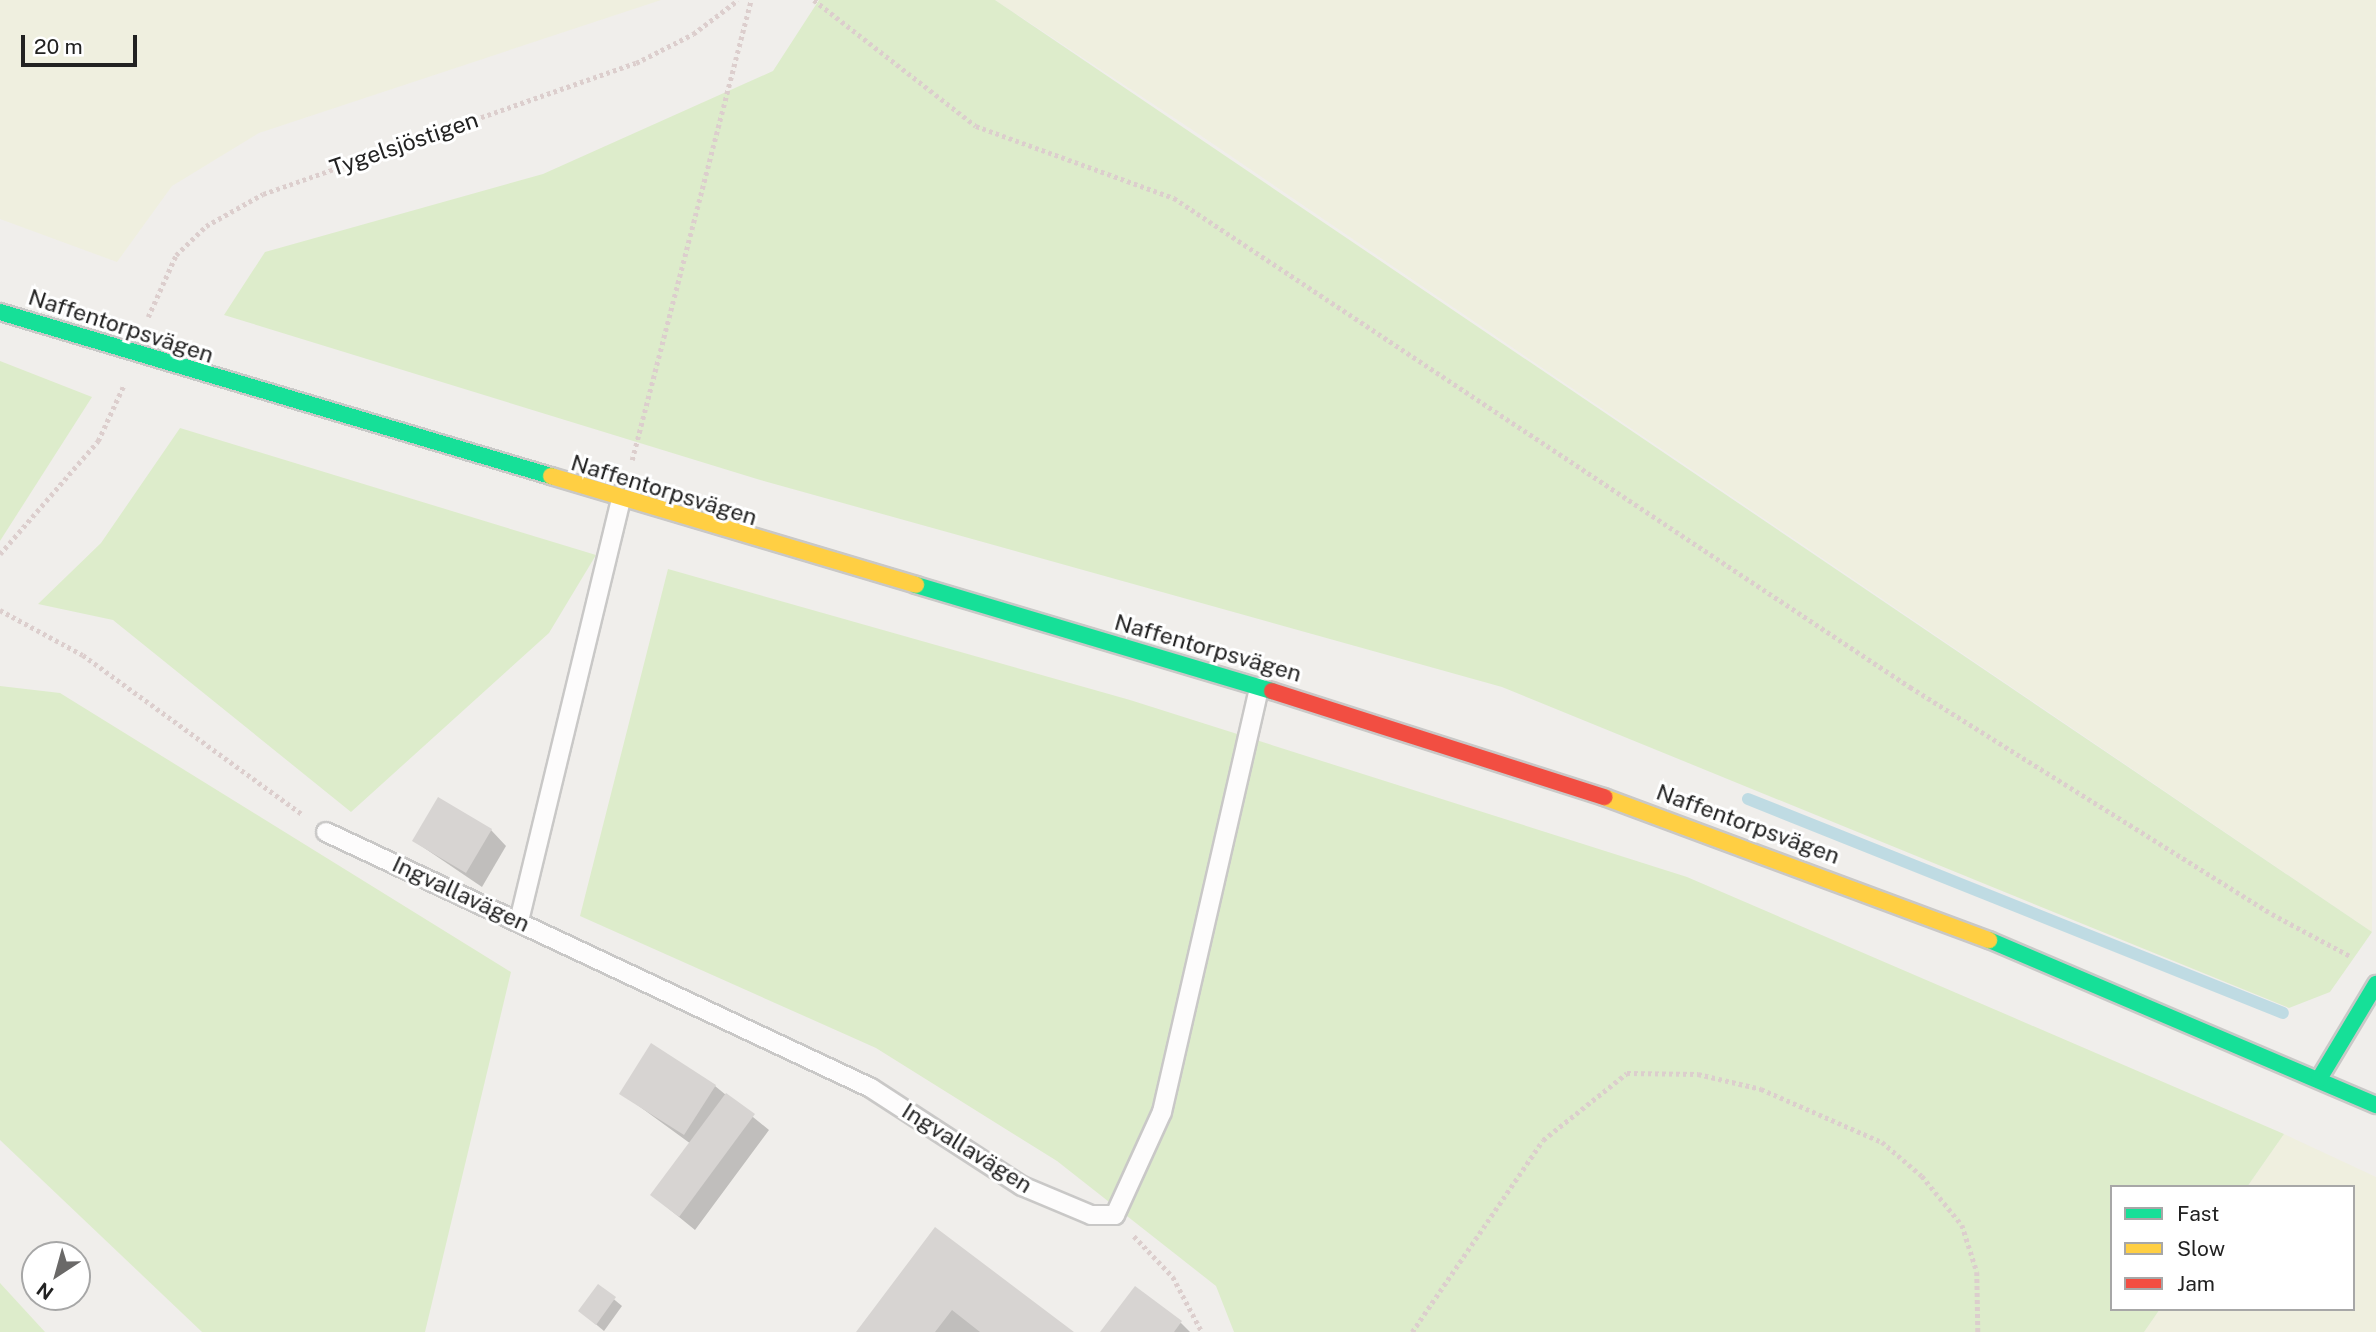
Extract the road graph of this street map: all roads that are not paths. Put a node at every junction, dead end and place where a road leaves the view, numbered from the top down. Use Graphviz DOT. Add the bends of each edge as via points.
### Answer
graph roads {
  1 [pos="0,312"];
  2 [pos="621,500"];
  3 [pos="1259,687"];
  4 [pos="327,832"];
  5 [pos="519,921"];
  6 [pos="2376,984"];
  7 [pos="2319,1079"];
  8 [pos="2376,1105"];
  1 -- 2 [label="street, Naffentorpsvägen"];
  2 -- 3 [label="street, Naffentorpsvägen"];
  2 -- 5 [label="lane"];
  3 -- 5 [label="lane, Ingvallavägen" via="1162,1112 1115,1215 1091,1215 1022,1186 871,1088"];
  3 -- 7 [label="street, Naffentorpsvägen" via="1709,833 2053,964"];
  4 -- 5 [label="lane, Ingvallavägen"];
  6 -- 7 [label="street"];
  7 -- 8 [label="street, Naffentorpsvägen"];
}
